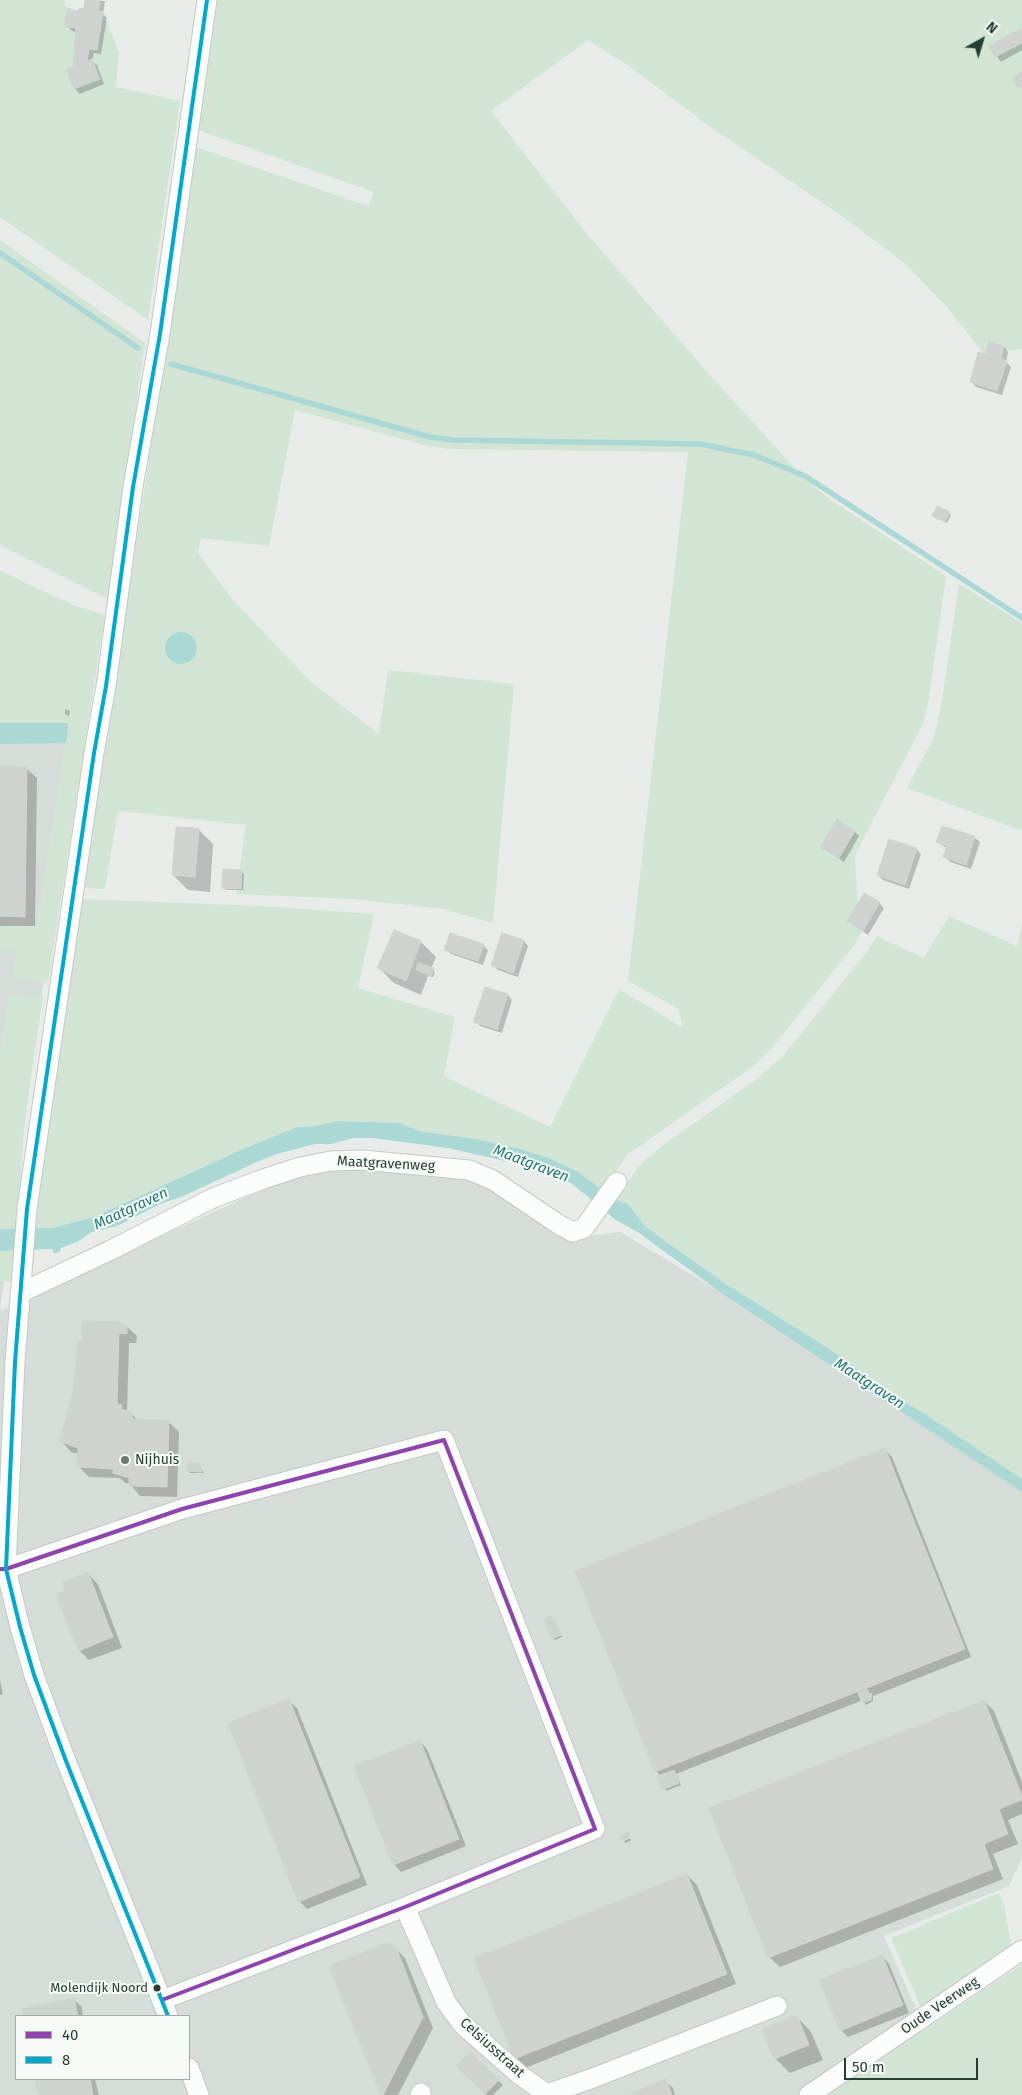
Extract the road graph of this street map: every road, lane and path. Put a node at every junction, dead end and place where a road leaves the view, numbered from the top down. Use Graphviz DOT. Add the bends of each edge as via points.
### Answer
graph roads {
  1 [pos="207,0"];
  2 [pos="614,1187"];
  3 [pos="20,1293"];
  4 [pos="3,1569"];
  5 [pos="405,1907"];
  6 [pos="1022,1950"];
  7 [pos="777,2006"];
  8 [pos="165,2008"];
  9 [pos="190,2071"];
  10 [pos="199,2095"];
  11 [pos="809,2095"];
  1 -- 3 [label="street" via="160,334 130,505 106,686 43,1095"];
  2 -- 3 [label="street, Maatgravenweg" via="584,1228 573,1232 493,1180 470,1170 363,1160 331,1161 263,1179 213,1198"];
  3 -- 4 [label="street"];
  4 -- 5 [label="street" via="182,1508 444,1440 595,1829"];
  4 -- 8 [label="street" via="34,1675"];
  5 -- 7 [label="street, Celsiusstraat" via="446,2002 462,2024 547,2094"];
  5 -- 8 [label="street"];
  6 -- 11 [label="street, Oude Veerweg"];
  9 -- 10 [label="street"];
}
